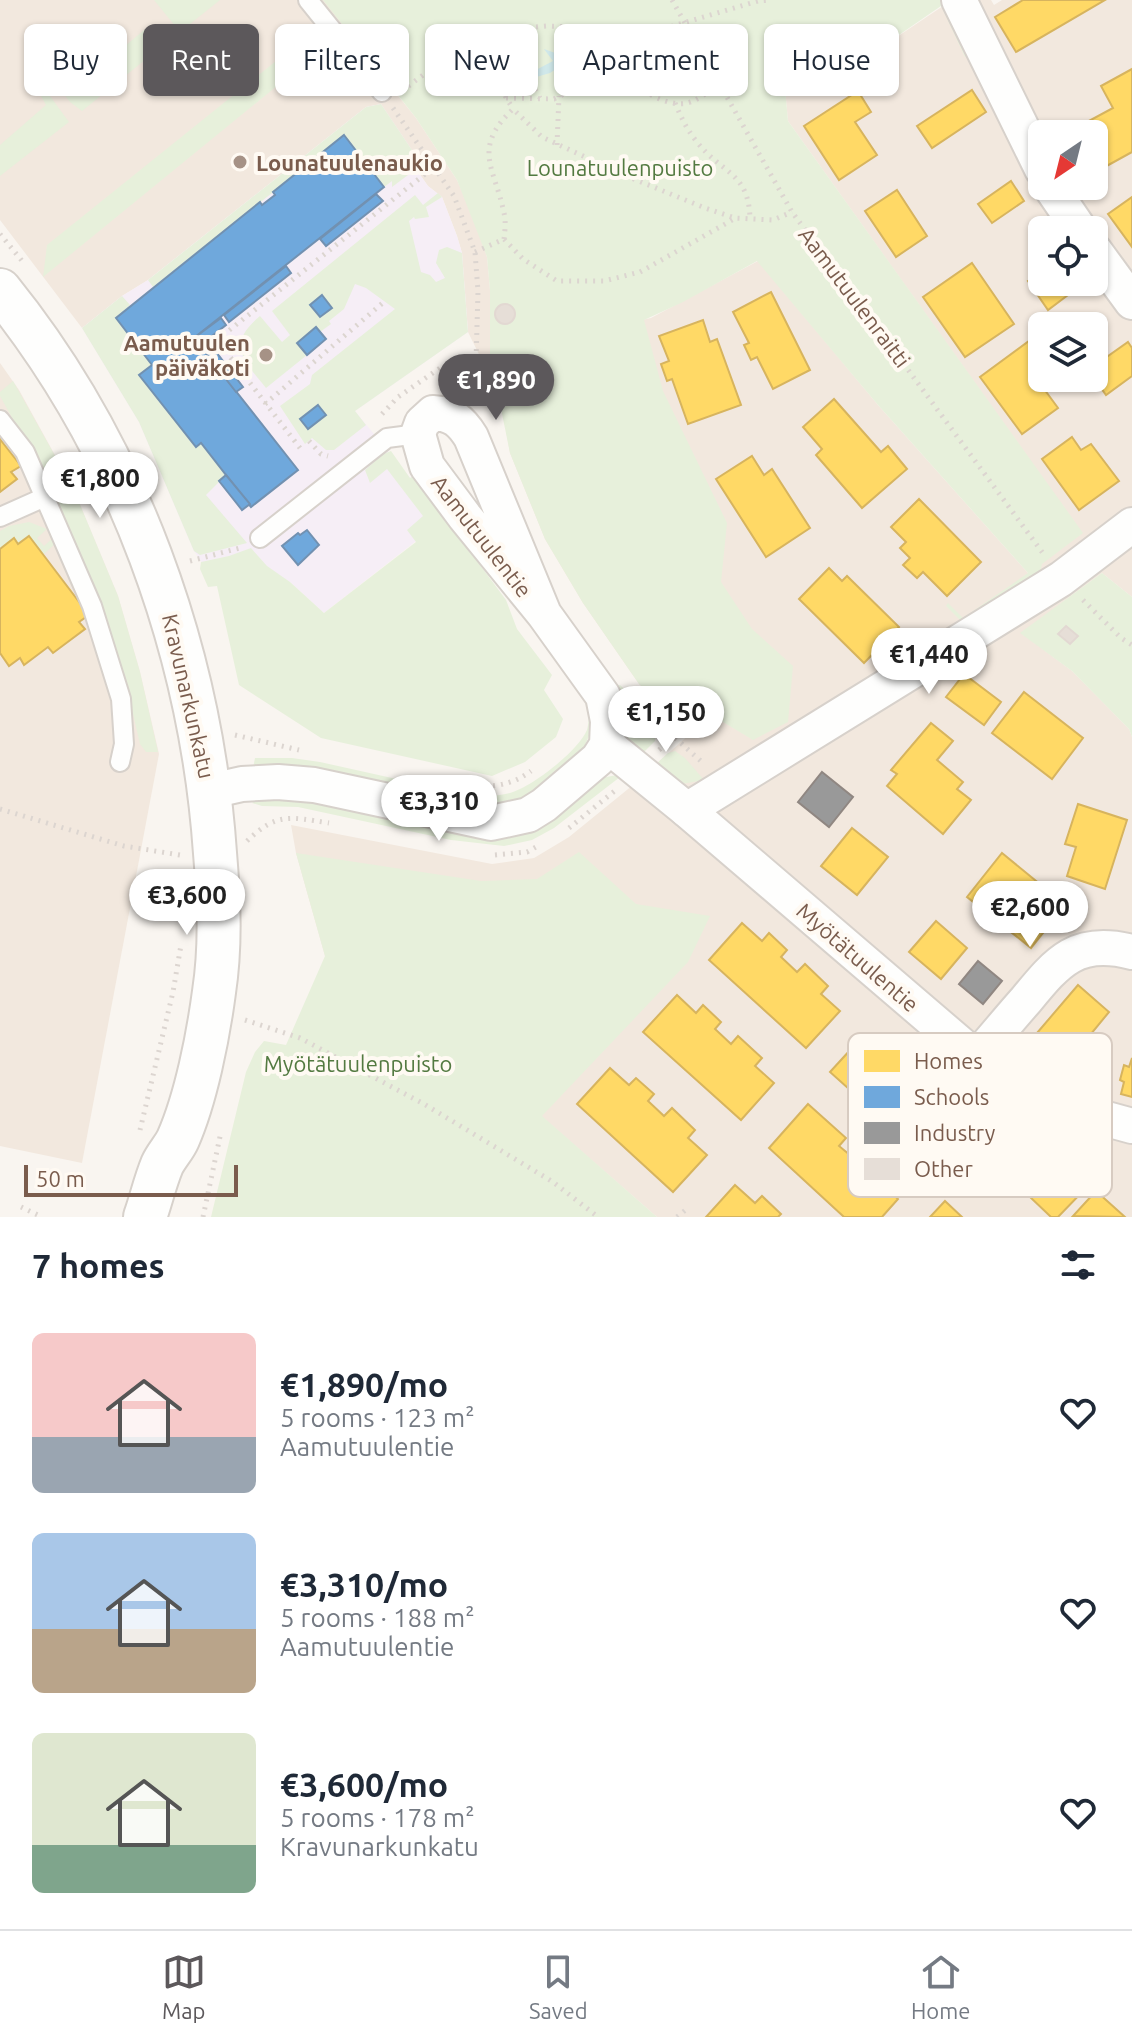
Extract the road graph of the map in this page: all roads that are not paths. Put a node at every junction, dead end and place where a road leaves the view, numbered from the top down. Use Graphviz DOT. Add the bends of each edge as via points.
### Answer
graph roads {
  1 [pos="308,0"];
  2 [pos="959,0"];
  3 [pos="385,97"];
  4 [pos="1028,140"];
  5 [pos="1108,269"];
  6 [pos="0,290"];
  7 [pos="1132,302"];
  8 [pos="0,420"];
  9 [pos="418,434"];
  10 [pos="45,497"];
  11 [pos="0,517"];
  12 [pos="1132,525"];
  13 [pos="260,538"];
  14 [pos="544,614"];
  15 [pos="607,745"];
  16 [pos="120,762"];
  17 [pos="211,791"];
  18 [pos="687,810"];
  19 [pos="1132,952"];
  20 [pos="947,1033"];
  21 [pos="997,1033"];
  22 [pos="1112,1121"];
  23 [pos="1132,1126"];
  24 [pos="157,1142"];
  25 [pos="145,1217"];
  26 [pos="174,1217"];
  1 -- 3 [label="lane"];
  2 -- 4 [label="street"];
  5 -- 7 [label="street"];
  6 -- 17 [label="street, Kravunarkunkatu" via="75,399 137,521 171,617"];
  8 -- 10 [label="lane" via="25,452"];
  9 -- 13 [label="lane" via="387,438"];
  9 -- 14 [label="street, Aamutuulentie" via="427,466"];
  9 -- 14 [label="street, Aamutuulentie" via="433,413 462,422"];
  10 -- 11 [label="lane"];
  10 -- 16 [label="lane" via="92,606 121,699"];
  12 -- 18 [label="street" via="1061,579"];
  14 -- 15 [label="street, Aamutuulentie" via="603,696"];
  15 -- 17 [label="street" via="544,805 511,821 467,819 314,785 242,784"];
  15 -- 18 [label="street, Myötätuulentie"];
  17 -- 24 [label="street, Kravunarkunkatu" via="220,939 214,994 205,1045"];
  18 -- 20 [label="street, Myötätuulentie"];
  19 -- 21 [label="street" via="1110,946 1078,952 1056,964"];
  22 -- 23 [label="street, Myötätuulentie"];
  24 -- 25 [label="street, Kravunarkunkatu" via="163,1163"];
  24 -- 26 [label="street, Kravunarkunkatu" via="183,1170"];
}
